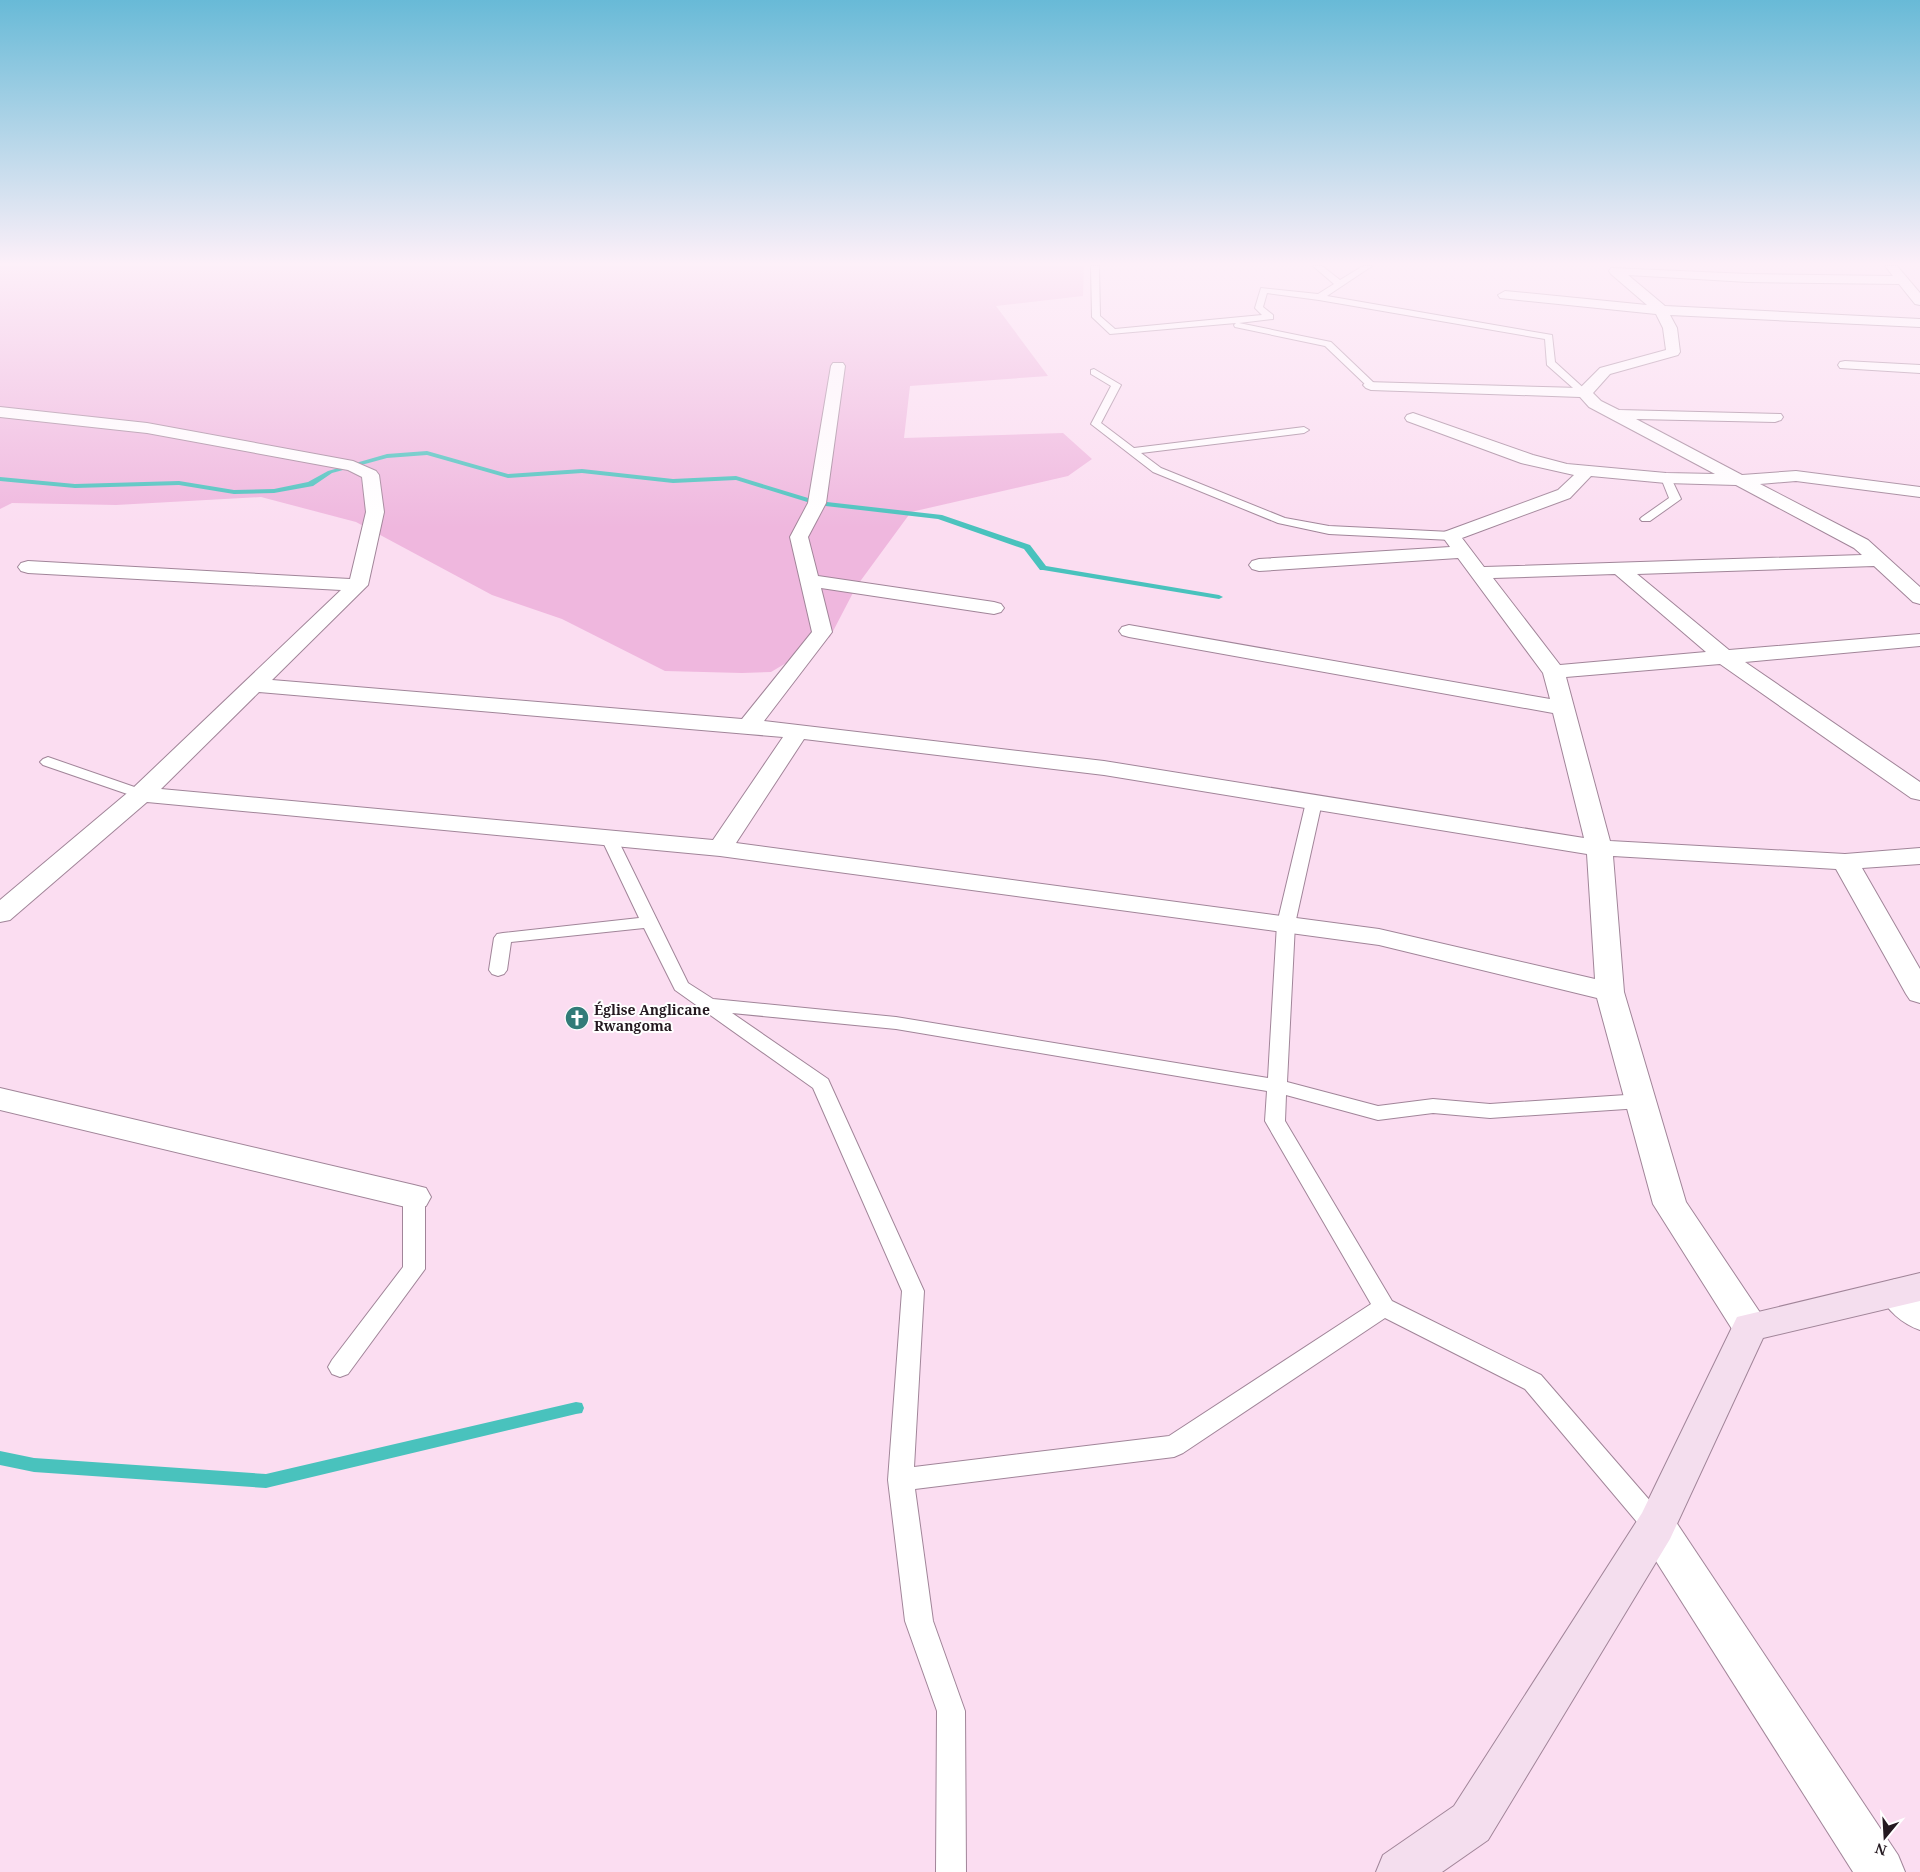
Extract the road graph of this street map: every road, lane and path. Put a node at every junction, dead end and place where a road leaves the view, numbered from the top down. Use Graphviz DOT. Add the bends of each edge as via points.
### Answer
graph roads {
  1 [pos="1338,353"];
  2 [pos="1550,353"];
  3 [pos="1668,353"];
  4 [pos="838,366"];
  5 [pos="1845,366"];
  6 [pos="1920,369"];
  7 [pos="1094,372"];
  8 [pos="1371,385"];
  9 [pos="1584,393"];
  10 [pos="0,412"];
  11 [pos="1615,414"];
  12 [pos="1775,417"];
  13 [pos="1413,418"];
  14 [pos="1304,430"];
  15 [pos="1132,451"];
  16 [pos="1588,470"];
  17 [pos="1666,478"];
  18 [pos="1741,480"];
  19 [pos="1920,492"];
  20 [pos="1646,520"];
  21 [pos="1457,544"];
  22 [pos="1879,560"];
  23 [pos="1259,565"];
  24 [pos="28,567"];
  25 [pos="1620,569"];
  26 [pos="1479,573"];
  27 [pos="811,581"];
  28 [pos="358,585"];
  29 [pos="1920,598"];
  30 [pos="994,608"];
  31 [pos="1129,631"];
  32 [pos="1920,640"];
  33 [pos="1724,657"];
  34 [pos="1554,672"];
  35 [pos="253,685"];
  36 [pos="1563,708"];
  37 [pos="748,727"];
  38 [pos="798,731"];
  39 [pos="48,762"];
  40 [pos="1920,793"];
  41 [pos="141,794"];
  42 [pos="1314,802"];
  43 [pos="609,838"];
  44 [pos="720,848"];
  45 [pos="1599,848"];
  46 [pos="1920,856"];
  47 [pos="1845,862"];
  48 [pos="0,914"];
  49 [pos="650,922"];
  50 [pos="1286,924"];
  51 [pos="498,970"];
  52 [pos="1610,992"];
  53 [pos="1920,994"];
  54 [pos="708,1005"];
  55 [pos="1277,1086"];
  56 [pos="0,1098"];
  57 [pos="1641,1101"];
  58 [pos="414,1197"];
  59 [pos="1912,1299"];
  60 [pos="1384,1307"];
  61 [pos="1750,1326"];
  62 [pos="340,1367"];
  63 [pos="901,1480"];
  64 [pos="1656,1526"];
  65 [pos="951,1872"];
  66 [pos="1400,1872"];
  67 [pos="1881,1872"];
  1 -- 8 [label="lane"];
  2 -- 9 [label="lane" via="1550,363"];
  3 -- 9 [label="street" via="1605,371"];
  4 -- 27 [label="street" via="817,503 799,537"];
  5 -- 6 [label="street"];
  7 -- 15 [label="lane" via="1116,385 1096,424"];
  8 -- 9 [label="street"];
  9 -- 11 [label="street" via="1595,404"];
  10 -- 28 [label="street" via="147,428 353,466 370,475 375,512"];
  11 -- 12 [label="street"];
  11 -- 18 [label="street"];
  13 -- 16 [label="street" via="1527,459 1567,469"];
  14 -- 15 [label="lane"];
  15 -- 21 [label="lane" via="1157,470 1282,521 1329,530"];
  16 -- 17 [label="street"];
  16 -- 21 [label="street" via="1564,494"];
  17 -- 18 [label="street"];
  17 -- 20 [label="lane" via="1675,499"];
  18 -- 19 [label="street" via="1796,476"];
  18 -- 22 [label="street" via="1861,544"];
  21 -- 23 [label="street"];
  21 -- 26 [label="street"];
  22 -- 25 [label="street"];
  22 -- 29 [label="street"];
  24 -- 28 [label="street"];
  25 -- 26 [label="street"];
  25 -- 33 [label="street"];
  26 -- 34 [label="street"];
  27 -- 30 [label="street"];
  27 -- 37 [label="street" via="822,632"];
  28 -- 35 [label="street"];
  31 -- 36 [label="street"];
  32 -- 33 [label="street"];
  33 -- 34 [label="street"];
  33 -- 40 [label="street"];
  34 -- 36 [label="street"];
  35 -- 37 [label="street"];
  35 -- 41 [label="street"];
  36 -- 45 [label="street"];
  37 -- 38 [label="street"];
  38 -- 42 [label="street" via="1104,768"];
  38 -- 44 [label="street"];
  39 -- 41 [label="lane"];
  41 -- 43 [label="street"];
  41 -- 48 [label="street"];
  42 -- 45 [label="street"];
  42 -- 50 [label="lane"];
  43 -- 44 [label="street"];
  43 -- 49 [label="lane"];
  44 -- 50 [label="street"];
  45 -- 47 [label="street"];
  45 -- 52 [label="street"];
  46 -- 47 [label="street"];
  47 -- 53 [label="street"];
  49 -- 51 [label="lane" via="503,938"];
  49 -- 54 [label="lane" via="681,986"];
  50 -- 52 [label="street" via="1379,937"];
  50 -- 55 [label="lane"];
  52 -- 57 [label="street"];
  54 -- 55 [label="lane" via="896,1023"];
  54 -- 63 [label="lane" via="821,1084 913,1291"];
  55 -- 57 [label="lane" via="1378,1113 1433,1106 1490,1111"];
  55 -- 60 [label="lane" via="1275,1120"];
  56 -- 58 [label="street"];
  57 -- 61 [label="street" via="1670,1204"];
  58 -- 62 [label="lane" via="414,1269"];
  59 -- 61 [label="street"];
  60 -- 63 [label="lane" via="1174,1446"];
  60 -- 64 [label="lane" via="1533,1382"];
  61 -- 64 [label="street"];
  63 -- 65 [label="lane" via="918,1621 951,1711"];
  64 -- 66 [label="street" via="1471,1823"];
  64 -- 67 [label="street"];
}
